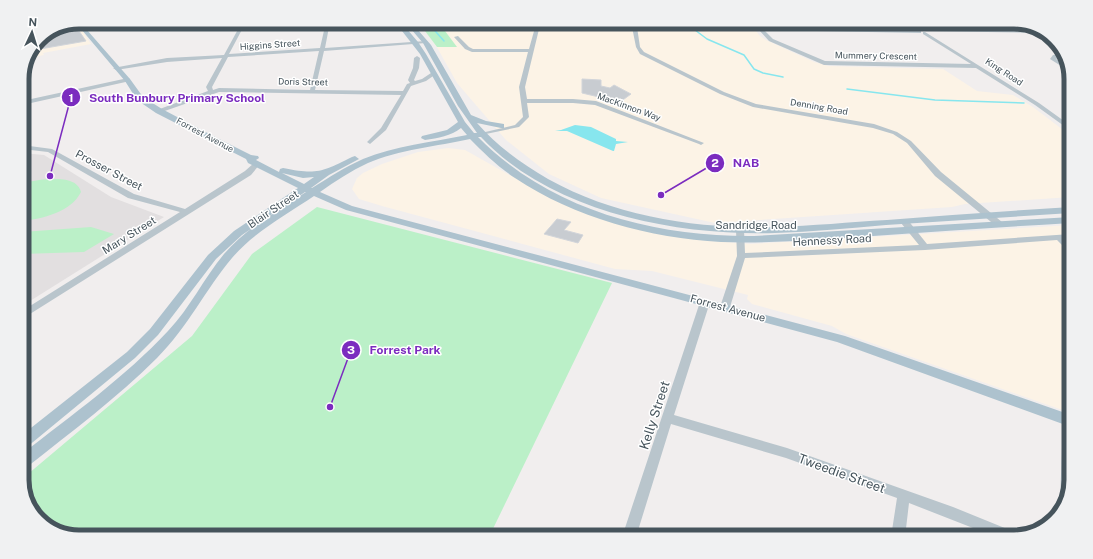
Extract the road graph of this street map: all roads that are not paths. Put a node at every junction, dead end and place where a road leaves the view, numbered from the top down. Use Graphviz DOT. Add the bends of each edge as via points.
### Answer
graph roads {
  1 [pos="83,29"];
  2 [pos="89,29"];
  3 [pos="240,29"];
  4 [pos="326,29"];
  5 [pos="404,29"];
  6 [pos="417,29"];
  7 [pos="537,29"];
  8 [pos="635,29"];
  9 [pos="761,29"];
  10 [pos="805,29"];
  11 [pos="920,29"];
  12 [pos="850,30"];
  13 [pos="923,31"];
  14 [pos="1030,32"];
  15 [pos="456,37"];
  16 [pos="426,42"];
  17 [pos="96,43"];
  18 [pos="416,43"];
  19 [pos="322,49"];
  20 [pos="531,51"];
  21 [pos="226,56"];
  22 [pos="1058,56"];
  23 [pos="417,58"];
  24 [pos="1061,64"];
  25 [pos="978,66"];
  26 [pos="116,68"];
  27 [pos="443,74"];
  28 [pos="435,77"];
  29 [pos="128,80"];
  30 [pos="413,83"];
  31 [pos="211,92"];
  32 [pos="312,92"];
  33 [pos="403,93"];
  34 [pos="29,101"];
  35 [pos="524,101"];
  36 [pos="159,111"];
  37 [pos="468,114"];
  38 [pos="521,122"];
  39 [pos="461,123"];
  40 [pos="1064,124"];
  41 [pos="500,126"];
  42 [pos="476,133"];
  43 [pos="445,141"];
  44 [pos="370,142"];
  45 [pos="701,143"];
  46 [pos="387,147"];
  47 [pos="29,148"];
  48 [pos="249,158"];
  49 [pos="256,164"];
  50 [pos="356,166"];
  51 [pos="269,171"];
  52 [pos="283,171"];
  53 [pos="248,173"];
  54 [pos="325,174"];
  55 [pos="521,178"];
  56 [pos="292,182"];
  57 [pos="312,188"];
  58 [pos="333,194"];
  59 [pos="294,204"];
  60 [pos="349,208"];
  61 [pos="272,209"];
  62 [pos="1064,211"];
  63 [pos="187,212"];
  64 [pos="379,215"];
  65 [pos="988,216"];
  66 [pos="1064,220"];
  67 [pos="904,221"];
  68 [pos="999,224"];
  69 [pos="912,230"];
  70 [pos="741,235"];
  71 [pos="1059,237"];
  72 [pos="1064,237"];
  73 [pos="1064,242"];
  74 [pos="925,247"];
  75 [pos="741,256"];
  76 [pos="705,302"];
  77 [pos="725,307"];
  78 [pos="29,312"];
  79 [pos="668,418"];
  80 [pos="1064,418"];
  81 [pos="29,437"];
  82 [pos="29,457"];
  83 [pos="904,495"];
  84 [pos="631,530"];
  85 [pos="899,530"];
  86 [pos="994,530"];
  1 -- 17 [label="main road, Forrest Avenue"];
  2 -- 17 [label="main road, Forrest Avenue"];
  3 -- 21 [label="street"];
  4 -- 19 [label="street"];
  5 -- 18 [label="main road"];
  6 -- 16 [label="main road"];
  7 -- 20 [label="street"];
  8 -- 65 [label="street, Denning Road" via="642,54 755,106 874,126 895,133 909,142 938,174"];
  9 -- 25 [label="street, Mummery Crescent" via="771,40 824,63"];
  10 -- 12 [label="street"];
  11 -- 13 [label="street, King Road"];
  12 -- 13 [label="street"];
  12 -- 13 [label="street"];
  13 -- 14 [label="street"];
  13 -- 25 [label="street, King Road"];
  15 -- 20 [label="street" via="467,48 474,50"];
  16 -- 18 [label="street, Higgins Street"];
  16 -- 27 [label="main road"];
  17 -- 26 [label="main road, Forrest Avenue"];
  18 -- 19 [label="street, Higgins Street"];
  18 -- 28 [label="main road"];
  19 -- 21 [label="street, Higgins Street"];
  19 -- 32 [label="street"];
  20 -- 35 [label="street" via="522,87"];
  21 -- 26 [label="street, Higgins Street" via="156,61"];
  21 -- 31 [label="street" via="209,87"];
  22 -- 24 [label="street" via="1053,59"];
  23 -- 30 [label="street" via="411,80"];
  25 -- 40 [label="street, King Road"];
  26 -- 29 [label="main road, Forrest Avenue"];
  27 -- 28 [label="street" via="440,79"];
  27 -- 37 [label="main road"];
  28 -- 30 [label="street"];
  28 -- 39 [label="main road"];
  29 -- 34 [label="street"];
  29 -- 36 [label="main road, Forrest Avenue" via="140,98"];
  30 -- 33 [label="street"];
  31 -- 32 [label="street, Doris Street"];
  31 -- 36 [label="street, Doris Street"];
  32 -- 33 [label="street, Doris Street"];
  33 -- 44 [label="street" via="384,129"];
  35 -- 38 [label="street" via="527,115"];
  35 -- 45 [label="street, MacKinnon Way" via="569,100 596,103"];
  36 -- 48 [label="main road, Forrest Avenue"];
  37 -- 41 [label="main road" via="484,123"];
  37 -- 42 [label="main road"];
  38 -- 41 [label="street"];
  38 -- 42 [label="street" via="517,126"];
  39 -- 42 [label="main road"];
  39 -- 46 [label="main road" via="459,127 444,134"];
  41 -- 42 [label="street"];
  42 -- 43 [label="main road, Blair Street"];
  42 -- 46 [label="main road, Blair Street"];
  42 -- 55 [label="main road, Sandridge Road" via="487,152"];
  42 -- 70 [label="main road, Sandridge Road" via="557,188 599,206 664,223"];
  43 -- 50 [label="main road, Blair Street" via="395,152"];
  43 -- 55 [label="main road" via="476,148"];
  46 -- 54 [label="main road, Blair Street"];
  47 -- 63 [label="street, Prosser Street" via="50,150 131,196"];
  48 -- 49 [label="main road, Forrest Avenue"];
  48 -- 52 [label="main road, Forrest Avenue" via="257,158"];
  49 -- 51 [label="main road, Forrest Avenue"];
  49 -- 53 [label="street, Mary Street"];
  50 -- 57 [label="main road, Blair Street"];
  50 -- 58 [label="main road" via="338,183"];
  51 -- 53 [label="street, Mary Street"];
  51 -- 56 [label="main road, Forrest Avenue"];
  52 -- 54 [label="main road" via="303,175"];
  52 -- 57 [label="main road, Forrest Avenue"];
  53 -- 63 [label="street, Mary Street"];
  54 -- 57 [label="main road, Blair Street"];
  55 -- 70 [label="main road, Sandridge Road" via="566,202 619,221 695,236"];
  56 -- 57 [label="main road, Forrest Avenue"];
  56 -- 61 [label="main road" via="289,190 275,201"];
  57 -- 58 [label="main road, Forrest Avenue"];
  57 -- 59 [label="main road, Blair Street"];
  57 -- 60 [label="main road, Forrest Avenue"];
  57 -- 61 [label="main road, Blair Street"];
  58 -- 64 [label="main road, Forrest Avenue"];
  59 -- 60 [label="main road" via="311,201"];
  59 -- 82 [label="main road, Blair Street" via="242,242 214,275 174,332 152,355"];
  60 -- 64 [label="main road, Forrest Avenue"];
  61 -- 81 [label="main road, Blair Street" via="238,233 212,257 154,332 131,355"];
  62 -- 65 [label="main road, Sandridge Road"];
  63 -- 78 [label="street, Mary Street"];
  64 -- 76 [label="main road, Forrest Avenue"];
  65 -- 67 [label="main road, Sandridge Road"];
  65 -- 68 [label="street, Denning Road"];
  66 -- 68 [label="main road, Sandridge Road"];
  67 -- 69 [label="street"];
  67 -- 70 [label="main road, Sandridge Road" via="775,230"];
  68 -- 69 [label="main road, Sandridge Road"];
  69 -- 70 [label="main road, Sandridge Road"];
  69 -- 74 [label="street"];
  70 -- 75 [label="street"];
  71 -- 72 [label="street, Hennessy Road"];
  71 -- 73 [label="street"];
  71 -- 74 [label="street, Hennessy Road"];
  74 -- 75 [label="street, Hennessy Road"];
  75 -- 77 [label="street"];
  76 -- 77 [label="main road, Forrest Avenue"];
  76 -- 79 [label="street, Kelly Street"];
  77 -- 80 [label="main road, Forrest Avenue" via="840,339"];
  79 -- 83 [label="street, Tweedie Street" via="787,453"];
  79 -- 84 [label="street, Kelly Street"];
  83 -- 85 [label="street"];
  83 -- 86 [label="street, Tweedie Street"];
}
